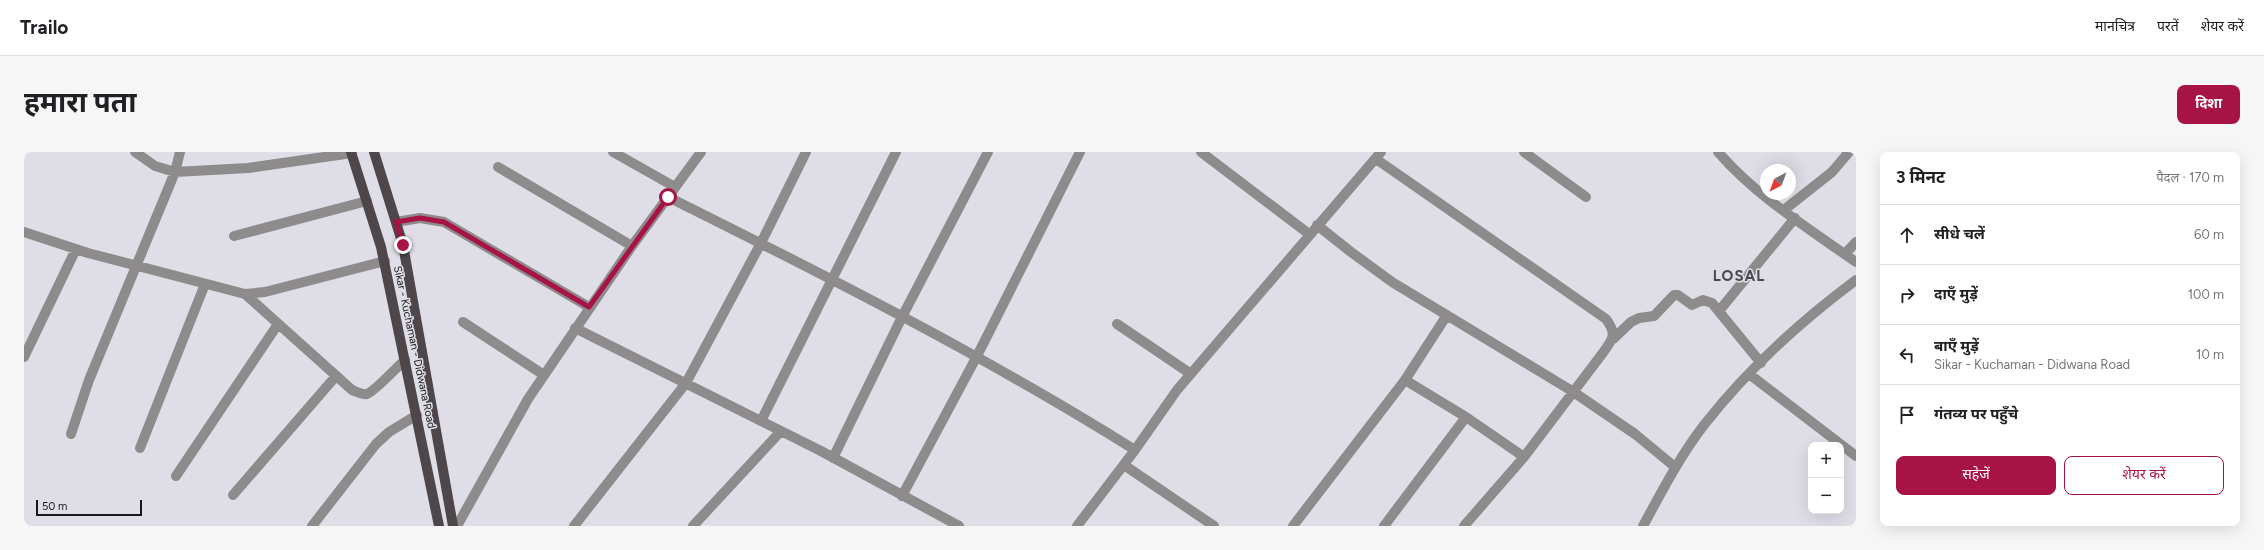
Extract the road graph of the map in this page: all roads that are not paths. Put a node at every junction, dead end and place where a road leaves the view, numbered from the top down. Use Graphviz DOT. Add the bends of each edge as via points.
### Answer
graph roads {
  1 [pos="135,152"];
  2 [pos="180,152"];
  3 [pos="374,152"];
  4 [pos="613,152"];
  5 [pos="701,152"];
  6 [pos="806,152"];
  7 [pos="896,152"];
  8 [pos="988,152"];
  9 [pos="1080,152"];
  10 [pos="1201,152"];
  11 [pos="1524,152"];
  12 [pos="1718,152"];
  13 [pos="1848,152"];
  14 [pos="352,153"];
  15 [pos="1378,155"];
  16 [pos="498,167"];
  17 [pos="175,172"];
  18 [pos="675,187"];
  19 [pos="668,197"];
  20 [pos="1586,197"];
  21 [pos="367,201"];
  22 [pos="1784,210"];
  23 [pos="1795,218"];
  24 [pos="396,222"];
  25 [pos="1317,225"];
  26 [pos="24,232"];
  27 [pos="1309,234"];
  28 [pos="234,236"];
  29 [pos="1856,242"];
  30 [pos="761,243"];
  31 [pos="632,246"];
  32 [pos="76,249"];
  33 [pos="1845,254"];
  34 [pos="384,261"];
  35 [pos="1856,262"];
  36 [pos="135,266"];
  37 [pos="831,279"];
  38 [pos="1856,280"];
  39 [pos="205,284"];
  40 [pos="245,294"];
  41 [pos="589,307"];
  42 [pos="1719,310"];
  43 [pos="1447,315"];
  44 [pos="902,317"];
  45 [pos="464,322"];
  46 [pos="278,324"];
  47 [pos="1117,324"];
  48 [pos="575,328"];
  49 [pos="1613,339"];
  50 [pos="977,356"];
  51 [pos="24,357"];
  52 [pos="405,360"];
  53 [pos="1761,363"];
  54 [pos="1191,374"];
  55 [pos="1749,374"];
  56 [pos="544,375"];
  57 [pos="336,376"];
  58 [pos="1405,380"];
  59 [pos="686,384"];
  60 [pos="1572,391"];
  61 [pos="417,416"];
  62 [pos="1466,417"];
  63 [pos="761,421"];
  64 [pos="781,431"];
  65 [pos="71,434"];
  66 [pos="140,448"];
  67 [pos="1135,450"];
  68 [pos="1524,456"];
  69 [pos="1856,456"];
  70 [pos="834,458"];
  71 [pos="1124,465"];
  72 [pos="1675,467"];
  73 [pos="176,476"];
  74 [pos="233,495"];
  75 [pos="902,496"];
  76 [pos="312,526"];
  77 [pos="439,526"];
  78 [pos="453,526"];
  79 [pos="457,526"];
  80 [pos="574,526"];
  81 [pos="693,526"];
  82 [pos="959,526"];
  83 [pos="1077,526"];
  84 [pos="1214,526"];
  85 [pos="1293,526"];
  86 [pos="1384,526"];
  87 [pos="1464,526"];
  88 [pos="1643,526"];
  1 -- 17 [label="street" via="155,166"];
  2 -- 17 [label="street"];
  3 -- 24 [label="main road, Sikar - Kuchaman - Didwana Road"];
  4 -- 18 [label="street"];
  5 -- 18 [label="street"];
  6 -- 30 [label="street"];
  7 -- 37 [label="street"];
  8 -- 44 [label="street"];
  9 -- 50 [label="street"];
  10 -- 27 [label="street"];
  11 -- 20 [label="street"];
  12 -- 22 [label="street" via="1735,172"];
  13 -- 22 [label="street" via="1832,172"];
  14 -- 17 [label="street" via="248,168"];
  14 -- 21 [label="main road, Sikar - Kuchaman - Didwana Road"];
  15 -- 25 [label="street"];
  15 -- 49 [label="street" via="1606,319 1613,328"];
  16 -- 31 [label="street"];
  17 -- 36 [label="street"];
  18 -- 19 [label="street"];
  19 -- 30 [label="street"];
  19 -- 31 [label="street"];
  21 -- 28 [label="street"];
  21 -- 34 [label="main road, Sikar - Kuchaman - Didwana Road"];
  22 -- 23 [label="street"];
  23 -- 33 [label="street"];
  23 -- 42 [label="street"];
  24 -- 41 [label="street" via="420,218 444,222"];
  24 -- 78 [label="main road, Sikar - Kuchaman - Didwana Road" via="403,245"];
  25 -- 27 [label="street"];
  25 -- 43 [label="street" via="1371,268"];
  26 -- 32 [label="street"];
  27 -- 54 [label="street"];
  29 -- 33 [label="street"];
  30 -- 37 [label="street"];
  30 -- 59 [label="street"];
  31 -- 41 [label="street"];
  32 -- 36 [label="street"];
  32 -- 51 [label="street"];
  33 -- 35 [label="street"];
  34 -- 40 [label="street" via="265,292"];
  34 -- 52 [label="main road, Sikar - Kuchaman - Didwana Road"];
  36 -- 39 [label="street"];
  36 -- 65 [label="street" via="89,380"];
  37 -- 44 [label="street"];
  37 -- 63 [label="street"];
  38 -- 53 [label="street" via="1789,335"];
  39 -- 40 [label="street"];
  39 -- 66 [label="street"];
  40 -- 46 [label="street"];
  41 -- 48 [label="street"];
  42 -- 49 [label="street" via="1707,300 1692,305 1682,296 1674,295 1654,316 1631,322"];
  42 -- 53 [label="street"];
  43 -- 58 [label="street"];
  43 -- 60 [label="street"];
  44 -- 50 [label="street"];
  44 -- 70 [label="street"];
  45 -- 56 [label="street"];
  46 -- 57 [label="street"];
  46 -- 73 [label="street"];
  47 -- 54 [label="street"];
  48 -- 56 [label="street"];
  48 -- 59 [label="street"];
  49 -- 60 [label="street"];
  50 -- 67 [label="street"];
  50 -- 75 [label="street"];
  52 -- 57 [label="street" via="367,394 352,390"];
  52 -- 61 [label="main road, Sikar - Kuchaman - Didwana Road"];
  53 -- 55 [label="street"];
  54 -- 67 [label="street" via="1176,390"];
  55 -- 69 [label="street"];
  55 -- 72 [label="street" via="1704,424"];
  56 -- 79 [label="street" via="501,445"];
  57 -- 74 [label="street"];
  58 -- 62 [label="street"];
  58 -- 85 [label="street"];
  59 -- 63 [label="street"];
  59 -- 80 [label="street"];
  60 -- 68 [label="street"];
  60 -- 72 [label="street" via="1635,434"];
  61 -- 76 [label="street" via="389,432 376,444"];
  61 -- 77 [label="main road, Sikar - Kuchaman - Didwana Road"];
  62 -- 68 [label="street"];
  62 -- 86 [label="street"];
  63 -- 64 [label="street"];
  64 -- 70 [label="street"];
  64 -- 81 [label="street"];
  67 -- 71 [label="street"];
  68 -- 87 [label="street"];
  70 -- 75 [label="street"];
  71 -- 83 [label="street"];
  71 -- 84 [label="street"];
  72 -- 88 [label="street"];
  75 -- 82 [label="street"];
}
